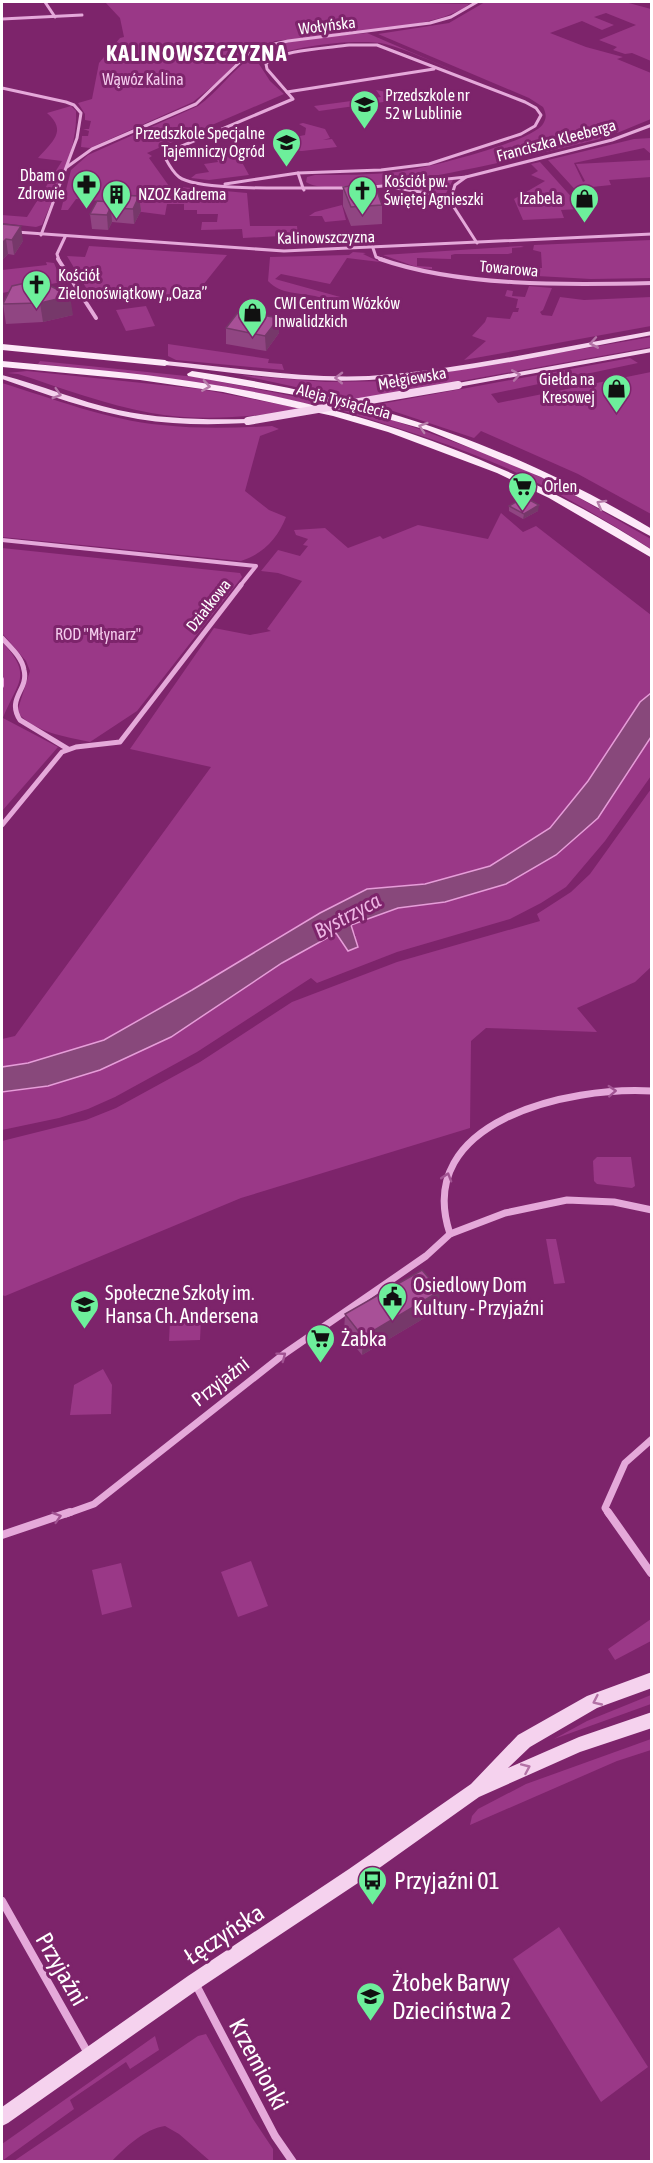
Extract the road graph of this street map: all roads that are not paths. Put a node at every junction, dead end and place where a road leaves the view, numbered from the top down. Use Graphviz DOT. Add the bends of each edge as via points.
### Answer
graph roads {
  1 [pos="45,2"];
  2 [pos="477,3"];
  3 [pos="82,15"];
  4 [pos="54,17"];
  5 [pos="2,20"];
  6 [pos="435,68"];
  7 [pos="2,88"];
  8 [pos="287,92"];
  9 [pos="651,125"];
  10 [pos="74,148"];
  11 [pos="88,151"];
  12 [pos="68,167"];
  13 [pos="298,173"];
  14 [pos="466,177"];
  15 [pos="221,186"];
  16 [pos="387,187"];
  17 [pos="304,190"];
  18 [pos="450,201"];
  19 [pos="2,231"];
  20 [pos="651,234"];
  21 [pos="41,235"];
  22 [pos="65,237"];
  23 [pos="477,243"];
  24 [pos="373,248"];
  25 [pos="651,283"];
  26 [pos="96,318"];
  27 [pos="651,333"];
  28 [pos="2,347"];
  29 [pos="651,351"];
  30 [pos="2,354"];
  31 [pos="165,363"];
  32 [pos="2,364"];
  33 [pos="2,377"];
  34 [pos="651,534"];
  35 [pos="2,540"];
  36 [pos="651,555"];
  37 [pos="2,639"];
  38 [pos="68,749"];
  39 [pos="2,825"];
  40 [pos="651,1091"];
  41 [pos="651,1210"];
  42 [pos="450,1234"];
  43 [pos="651,1439"];
  44 [pos="2,1535"];
  45 [pos="651,1573"];
  46 [pos="651,1680"];
  47 [pos="651,1720"];
  48 [pos="473,1791"];
  49 [pos="2,1901"];
  50 [pos="194,1982"];
  51 [pos="89,2055"];
  52 [pos="2,2117"];
  53 [pos="293,2162"];
  1 -- 4 [label="street"];
  2 -- 11 [label="street, Wołyńska" via="430,23 261,47 246,56 196,104"];
  3 -- 4 [label="street"];
  4 -- 5 [label="street"];
  6 -- 8 [label="street"];
  6 -- 8 [label="street" via="372,44 304,51 270,59 266,64"];
  6 -- 13 [label="street" via="531,105 542,115 535,126 521,134 429,164"];
  7 -- 10 [label="street" via="77,107 81,117"];
  8 -- 15 [label="street" via="292,99 163,154 181,179"];
  9 -- 14 [label="street, Franciszka Kleeberga" via="612,140"];
  10 -- 11 [label="street"];
  10 -- 12 [label="street"];
  11 -- 12 [label="street, Wołyńska"];
  12 -- 21 [label="street, Wołyńska"];
  13 -- 15 [label="street"];
  13 -- 17 [label="street"];
  14 -- 16 [label="street, Franciszka Kleeberga"];
  14 -- 18 [label="street" via="455,185"];
  15 -- 17 [label="street"];
  16 -- 17 [label="street"];
  16 -- 18 [label="street" via="433,194"];
  18 -- 23 [label="street"];
  19 -- 21 [label="street, Kalinowszczyzna"];
  20 -- 23 [label="street, Kalinowszczyzna"];
  21 -- 22 [label="street, Kalinowszczyzna"];
  22 -- 24 [label="street, Kalinowszczyzna" via="249,250"];
  22 -- 26 [label="street" via="58,259"];
  23 -- 24 [label="street, Kalinowszczyzna"];
  24 -- 25 [label="street, Towarowa" via="376,257 444,274 540,284"];
  27 -- 31 [label="main road, Mełgiewska, one-way" via="377,378 304,377"];
  28 -- 31 [label="main road"];
  33 -- 29 [label="main road, Mełgiewska, one-way, bridge" via="105,409 155,419 249,421"];
  34 -- 30 [label="main road, Aleja Tysiąclecia, one-way" via="524,465 444,434 342,402 224,378"];
  32 -- 36 [label="main road, Aleja Tysiąclecia, one-way" via="213,387 361,421 502,471 580,510"];
  35 -- 38 [label="street, Działkowa" via="256,566 120,742"];
  37 -- 38 [label="street" via="25,670 13,708 15,714"];
  38 -- 39 [label="street"];
  42 -- 40 [label="street, one-way" via="443,1210 444,1184 458,1155 485,1132 536,1106 572,1095"];
  41 -- 42 [label="street, Przyjaźni" via="614,1202 567,1200 505,1213"];
  44 -- 42 [label="street, Przyjaźni, one-way" via="94,1504 284,1354 426,1256"];
  43 -- 45 [label="street" via="625,1463 605,1508"];
  46 -- 48 [label="main road, Łęczyńska, one-way" via="593,1702 524,1742"];
  48 -- 47 [label="main road, Łęczyńska, one-way" via="579,1745"];
  48 -- 50 [label="main road, Łęczyńska"];
  49 -- 51 [label="street, Przyjaźni"];
  50 -- 51 [label="main road, Łęczyńska"];
  50 -- 53 [label="street, Krzemionki" via="275,2136"];
  51 -- 52 [label="main road, Łęczyńska"];
}
